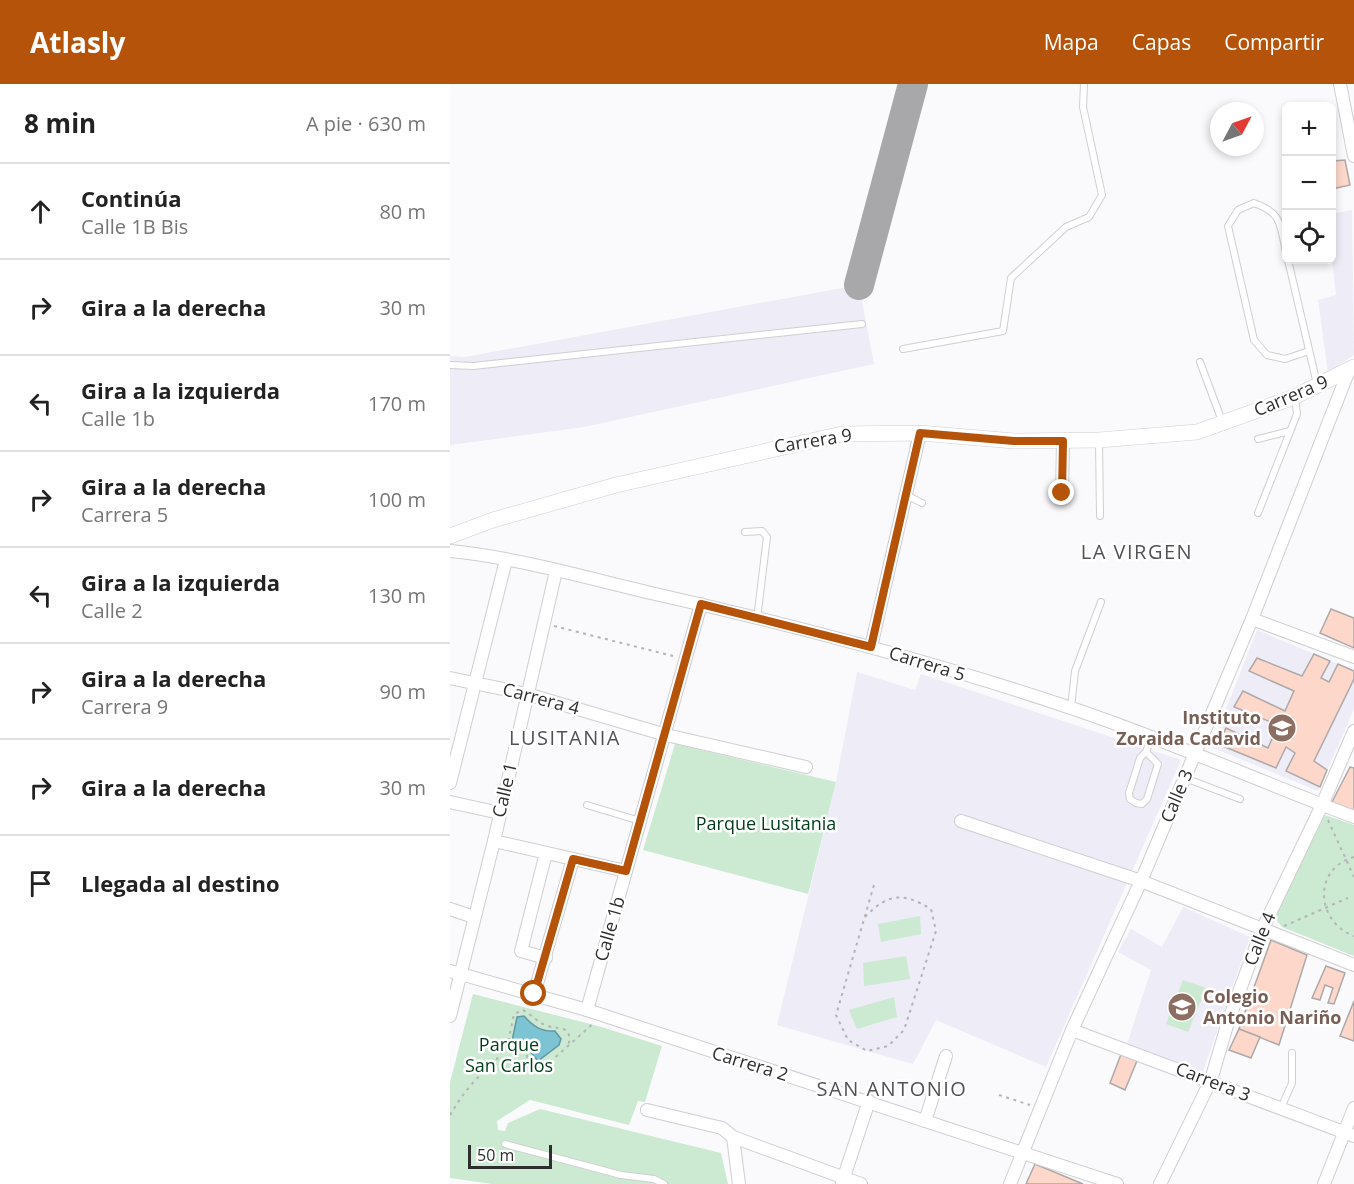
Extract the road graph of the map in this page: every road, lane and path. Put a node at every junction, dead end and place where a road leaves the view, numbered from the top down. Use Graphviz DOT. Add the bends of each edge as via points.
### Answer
graph roads {
  1 [pos="1084,84"];
  2 [pos="1340,84"];
  3 [pos="1354,156"];
  4 [pos="1282,231"];
  5 [pos="1289,264"];
  6 [pos="862,324"];
  7 [pos="903,349"];
  8 [pos="1310,351"];
  9 [pos="1200,362"];
  10 [pos="450,365"];
  11 [pos="1352,368"];
  12 [pos="1317,385"];
  13 [pos="1294,397"];
  14 [pos="1222,423"];
  15 [pos="1290,431"];
  16 [pos="920,433"];
  17 [pos="1258,439"];
  18 [pos="1099,440"];
  19 [pos="1063,441"];
  20 [pos="1062,493"];
  21 [pos="906,495"];
  22 [pos="922,502"];
  23 [pos="1258,513"];
  24 [pos="1100,516"];
  25 [pos="745,532"];
  26 [pos="450,536"];
  27 [pos="450,552"];
  28 [pos="506,560"];
  29 [pos="556,571"];
  30 [pos="1101,602"];
  31 [pos="701,604"];
  32 [pos="757,619"];
  33 [pos="1252,619"];
  34 [pos="542,624"];
  35 [pos="871,647"];
  36 [pos="1354,657"];
  37 [pos="686,659"];
  38 [pos="450,678"];
  39 [pos="474,683"];
  40 [pos="527,694"];
  41 [pos="1070,708"];
  42 [pos="1354,731"];
  43 [pos="666,735"];
  44 [pos="1151,738"];
  45 [pos="1146,752"];
  46 [pos="1195,753"];
  47 [pos="806,767"];
  48 [pos="1185,778"];
  49 [pos="450,783"];
  50 [pos="1240,799"];
  51 [pos="450,802"];
  52 [pos="586,805"];
  53 [pos="1324,809"];
  54 [pos="500,813"];
  55 [pos="1354,817"];
  56 [pos="641,821"];
  57 [pos="961,821"];
  58 [pos="494,841"];
  59 [pos="546,854"];
  60 [pos="1354,857"];
  61 [pos="573,859"];
  62 [pos="1346,860"];
  63 [pos="626,871"];
  64 [pos="1354,878"];
  65 [pos="1142,880"];
  66 [pos="874,885"];
  67 [pos="1348,898"];
  68 [pos="1325,908"];
  69 [pos="450,909"];
  70 [pos="474,917"];
  71 [pos="865,917"];
  72 [pos="1265,931"];
  73 [pos="1354,936"];
  74 [pos="546,958"];
  75 [pos="1354,965"];
  76 [pos="454,972"];
  77 [pos="534,994"];
  78 [pos="593,1012"];
  79 [pos="450,1016"];
  80 [pos="1072,1030"];
  81 [pos="508,1043"];
  82 [pos="568,1047"];
  83 [pos="1292,1053"];
  84 [pos="946,1056"];
  85 [pos="530,1065"];
  86 [pos="490,1068"];
  87 [pos="1210,1080"];
  88 [pos="999,1095"];
  89 [pos="869,1101"];
  90 [pos="1041,1108"];
  91 [pos="1281,1108"];
  92 [pos="1354,1108"];
  93 [pos="647,1110"];
  94 [pos="450,1114"];
  95 [pos="925,1121"];
  96 [pos="1349,1135"];
  97 [pos="733,1137"];
  98 [pos="505,1144"];
  99 [pos="1024,1152"];
  100 [pos="843,1181"];
  101 [pos="664,1184"];
  102 [pos="739,1184"];
  103 [pos="861,1184"];
  104 [pos="1010,1184"];
  105 [pos="1117,1184"];
  106 [pos="1160,1184"];
  107 [pos="1324,1184"];
  1 -- 7 [label="lane" via="1083,107 1102,195 1089,217 1066,227 1011,278 1003,331"];
  2 -- 3 [label="street"];
  4 -- 8 [label="lane" via="1279,218 1269,208 1254,203 1238,210 1228,226 1254,340 1267,355 1285,359"];
  5 -- 8 [label="lane"];
  6 -- 10 [label="lane" via="473,366"];
  8 -- 12 [label="lane"];
  9 -- 14 [label="lane"];
  11 -- 12 [label="street, Carrera 9"];
  11 -- 33 [label="street, Calle 3"];
  12 -- 13 [label="street, Carrera 9"];
  13 -- 14 [label="street, Carrera 9"];
  13 -- 15 [label="lane" via="1298,408"];
  14 -- 18 [label="street, Carrera 9" via="1197,432"];
  15 -- 17 [label="lane"];
  15 -- 23 [label="lane"];
  16 -- 19 [label="street, Carrera 9"];
  16 -- 21 [label="street"];
  16 -- 26 [label="street, Carrera 9" via="842,434 751,452 616,484"];
  18 -- 19 [label="street, Carrera 9"];
  18 -- 24 [label="lane"];
  19 -- 20 [label="street"];
  21 -- 22 [label="lane"];
  21 -- 35 [label="street"];
  25 -- 32 [label="lane" via="762,531 767,537"];
  27 -- 28 [label="street, Carrera 5"];
  28 -- 29 [label="street, Carrera 5"];
  28 -- 39 [label="street"];
  29 -- 31 [label="street, Carrera 5"];
  29 -- 34 [label="street, Calle 1"];
  30 -- 41 [label="lane" via="1075,671"];
  31 -- 32 [label="street, Carrera 5"];
  31 -- 37 [label="street, Calle 1b"];
  32 -- 35 [label="street, Carrera 5"];
  33 -- 36 [label="street"];
  33 -- 46 [label="street, Calle 3"];
  34 -- 37 [label="path"];
  34 -- 40 [label="street, Calle 1"];
  35 -- 41 [label="street, Carrera 5"];
  37 -- 43 [label="street, Calle 1b"];
  38 -- 39 [label="street, Carrera 4"];
  39 -- 40 [label="street, Carrera 4"];
  39 -- 49 [label="street"];
  40 -- 43 [label="street, Carrera 4"];
  40 -- 54 [label="street, Calle 1"];
  41 -- 44 [label="street, Carrera 5"];
  42 -- 53 [label="street, Calle 4"];
  43 -- 47 [label="street, Carrera 4"];
  43 -- 56 [label="street, Calle 1b"];
  44 -- 45 [label="lane"];
  44 -- 46 [label="street, Carrera 5"];
  45 -- 45 [label="lane" via="1140,758 1129,793 1130,799 1142,804 1158,764"];
  46 -- 48 [label="street, Calle 3"];
  46 -- 53 [label="street, Carrera 5"];
  48 -- 50 [label="lane"];
  48 -- 65 [label="street, Calle 3"];
  51 -- 54 [label="street"];
  52 -- 56 [label="lane"];
  53 -- 55 [label="street, Carrera 5"];
  53 -- 62 [label="path"];
  53 -- 72 [label="street, Calle 4"];
  54 -- 58 [label="street, Calle 1"];
  56 -- 63 [label="street, Calle 1b"];
  57 -- 65 [label="street"];
  58 -- 59 [label="street"];
  58 -- 70 [label="street, Calle 1"];
  59 -- 61 [label="street"];
  59 -- 74 [label="street" via="521,951"];
  60 -- 62 [label="path"];
  61 -- 63 [label="street"];
  61 -- 74 [label="street"];
  62 -- 64 [label="path"];
  62 -- 68 [label="path" via="1330,873 1324,885"];
  63 -- 78 [label="street, Calle 1b"];
  65 -- 72 [label="street"];
  65 -- 80 [label="street, Calle 3"];
  66 -- 71 [label="path"];
  67 -- 68 [label="path"];
  68 -- 72 [label="path"];
  68 -- 73 [label="path" via="1333,924"];
  69 -- 70 [label="street"];
  70 -- 76 [label="street, Calle 1"];
  71 -- 71 [label="path" via="836,1015 848,1040 867,1051 888,1046 903,1030 936,931 931,909 898,896 876,906"];
  72 -- 75 [label="street"];
  72 -- 87 [label="street, Calle 4" via="1228,1022"];
  74 -- 77 [label="street"];
  76 -- 77 [label="street, Carrera 2"];
  76 -- 79 [label="street, Calle 1"];
  77 -- 78 [label="street, Carrera 2"];
  78 -- 82 [label="path" via="593,1027"];
  78 -- 89 [label="street, Carrera 2"];
  80 -- 87 [label="street, Carrera 3"];
  80 -- 90 [label="street, Calle 3"];
  81 -- 82 [label="path" via="514,1014 522,1010 548,1026 566,1029"];
  81 -- 85 [label="path" via="526,1053"];
  81 -- 86 [label="path"];
  82 -- 85 [label="path" via="542,1069"];
  83 -- 91 [label="lane" via="1292,1083"];
  84 -- 95 [label="street"];
  85 -- 86 [label="path" via="509,1061"];
  86 -- 94 [label="path" via="463,1094"];
  87 -- 91 [label="street, Carrera 3"];
  87 -- 106 [label="street, Calle 4"];
  88 -- 90 [label="path"];
  89 -- 95 [label="street, Carrera 2"];
  89 -- 100 [label="street"];
  90 -- 99 [label="street, Calle 3"];
  91 -- 96 [label="street, Carrera 3"];
  92 -- 96 [label="street"];
  93 -- 97 [label="street" via="722,1128"];
  95 -- 99 [label="street, Carrera 2"];
  96 -- 107 [label="street"];
  97 -- 100 [label="street"];
  97 -- 102 [label="street"];
  98 -- 101 [label="lane"];
  99 -- 104 [label="street, Calle 3"];
  99 -- 105 [label="street, Carrera 2"];
  100 -- 103 [label="street"];
}
